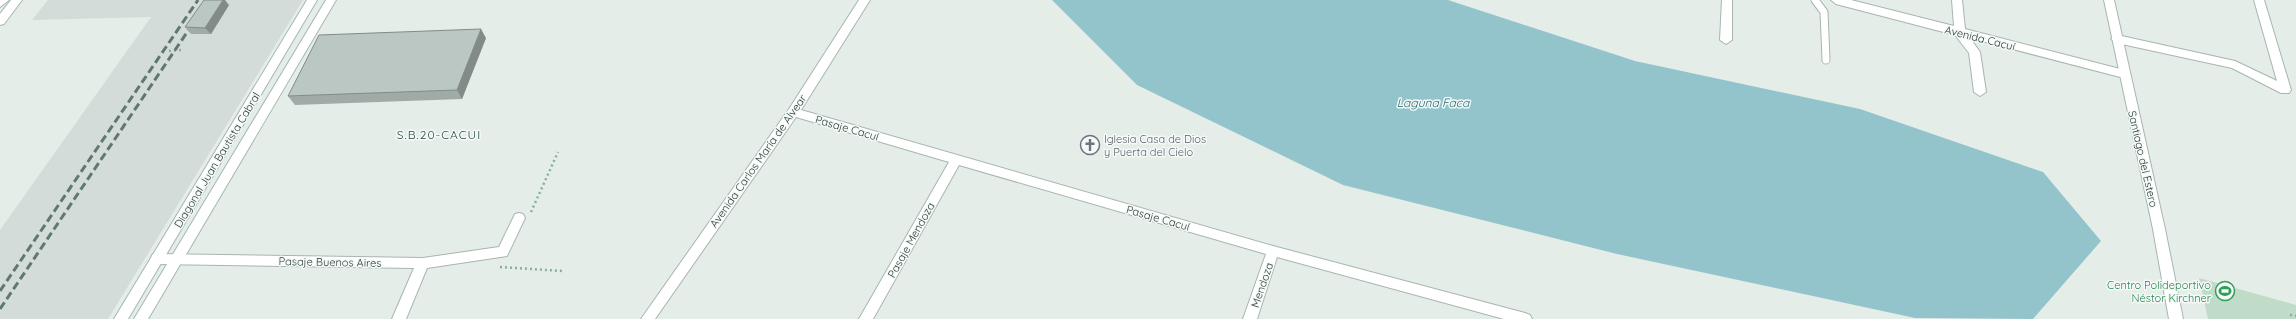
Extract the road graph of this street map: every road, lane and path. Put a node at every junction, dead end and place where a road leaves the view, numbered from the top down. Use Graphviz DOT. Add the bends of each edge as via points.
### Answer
graph roads {
  1 [pos="4,0"];
  2 [pos="16,0"];
  3 [pos="312,0"];
  4 [pos="331,0"];
  5 [pos="865,0"];
  6 [pos="1727,0"];
  7 [pos="1815,0"];
  8 [pos="1836,0"];
  9 [pos="1957,0"];
  10 [pos="2109,0"];
  11 [pos="2260,0"];
  12 [pos="0,3"];
  13 [pos="0,21"];
  14 [pos="1960,33"];
  15 [pos="1726,40"];
  16 [pos="2117,40"];
  17 [pos="181,50"];
  18 [pos="169,51"];
  19 [pos="1826,60"];
  20 [pos="293,64"];
  21 [pos="274,65"];
  22 [pos="2124,74"];
  23 [pos="1980,92"];
  24 [pos="793,112"];
  25 [pos="558,152"];
  26 [pos="956,160"];
  27 [pos="519,218"];
  28 [pos="1274,251"];
  29 [pos="502,252"];
  30 [pos="157,259"];
  31 [pos="176,260"];
  32 [pos="423,263"];
  33 [pos="562,271"];
  34 [pos="2290,315"];
  35 [pos="2296,316"];
  36 [pos="121,319"];
  37 [pos="141,319"];
  38 [pos="398,319"];
  39 [pos="648,319"];
  40 [pos="866,319"];
  41 [pos="1250,319"];
  42 [pos="1525,319"];
  43 [pos="2176,319"];
  1 -- 12 [label="street"];
  2 -- 13 [label="street"];
  3 -- 21 [label="street, Diagonal Juan Bautista Cabral"];
  4 -- 20 [label="street, Diagonal Juan Bautista Cabral"];
  5 -- 24 [label="street, Avenida Carlos María de Alvear"];
  6 -- 15 [label="street"];
  7 -- 19 [label="lane" via="1824,12"];
  8 -- 14 [label="street, Avenida Cacuí"];
  9 -- 14 [label="street"];
  10 -- 16 [label="street, Santiago del Estero"];
  11 -- 16 [label="street" via="2285,90 2235,65"];
  14 -- 22 [label="street, Avenida Cacuí"];
  14 -- 23 [label="street" via="1974,52"];
  16 -- 22 [label="street, Santiago del Estero"];
  17 -- 18 [label="path"];
  20 -- 21 [label="street"];
  20 -- 31 [label="street, Diagonal Juan Bautista Cabral"];
  21 -- 30 [label="street, Diagonal Juan Bautista Cabral"];
  22 -- 43 [label="street, Santiago del Estero" via="2159,229"];
  24 -- 26 [label="street, Pasaje Cacuí"];
  24 -- 39 [label="street, Avenida Carlos María de Alvear"];
  25 -- 27 [label="path" via="531,213"];
  26 -- 28 [label="street, Pasaje Cacuí"];
  26 -- 40 [label="street, Pasaje Mendoza"];
  27 -- 29 [label="street"];
  28 -- 41 [label="street, Mendoza"];
  28 -- 42 [label="street, Pasaje Cacuí"];
  29 -- 32 [label="street, Pasaje Buenos Aires"];
  29 -- 33 [label="path" via="497,267"];
  30 -- 31 [label="street, Pasaje Buenos Aires"];
  30 -- 36 [label="street, Diagonal Juan Bautista Cabral"];
  31 -- 32 [label="street, Pasaje Buenos Aires"];
  31 -- 37 [label="street, Diagonal Juan Bautista Cabral"];
  32 -- 38 [label="street"];
  34 -- 35 [label="path"];
}
